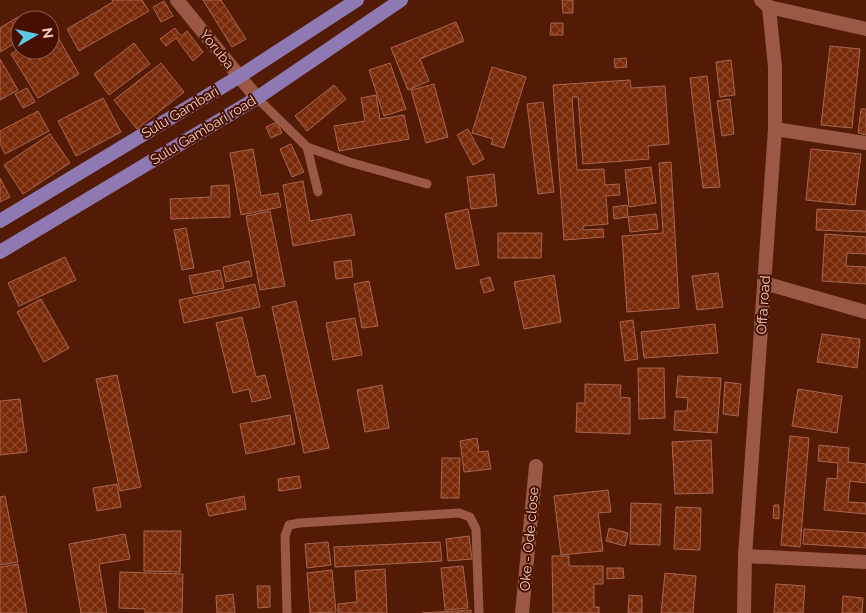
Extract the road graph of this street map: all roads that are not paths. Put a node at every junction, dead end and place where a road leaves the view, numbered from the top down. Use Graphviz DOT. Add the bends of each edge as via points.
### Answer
graph roads {
  1 [pos="177,0"];
  2 [pos="357,0"];
  3 [pos="401,0"];
  4 [pos="765,4"];
  5 [pos="866,29"];
  6 [pos="240,76"];
  7 [pos="257,98"];
  8 [pos="775,129"];
  9 [pos="866,143"];
  10 [pos="308,147"];
  11 [pos="427,184"];
  12 [pos="318,192"];
  13 [pos="0,221"];
  14 [pos="0,252"];
  15 [pos="764,283"];
  16 [pos="866,312"];
  17 [pos="536,466"];
  18 [pos="745,556"];
  19 [pos="866,562"];
  20 [pos="287,613"];
  21 [pos="479,613"];
  22 [pos="522,613"];
  23 [pos="744,613"];
  1 -- 6 [label="street, Yoruba"];
  2 -- 6 [label="main road, Sulu Gambari"];
  3 -- 7 [label="main road, Sulu Gambari road"];
  4 -- 5 [label="street"];
  4 -- 8 [label="street, Offa road" via="776,67"];
  6 -- 7 [label="street, Yoruba"];
  6 -- 13 [label="main road, Sulu Gambari"];
  7 -- 10 [label="lane"];
  7 -- 14 [label="main road, Sulu Gambari road"];
  8 -- 9 [label="street"];
  8 -- 15 [label="street, Offa road"];
  10 -- 11 [label="lane"];
  10 -- 12 [label="lane"];
  15 -- 16 [label="street"];
  15 -- 18 [label="street, Offa road"];
  17 -- 22 [label="street, Oke - Ode close"];
  18 -- 19 [label="street"];
  18 -- 23 [label="street, Offa road"];
  20 -- 21 [label="lane" via="284,536 289,525 459,513 470,517 476,529"];
}
